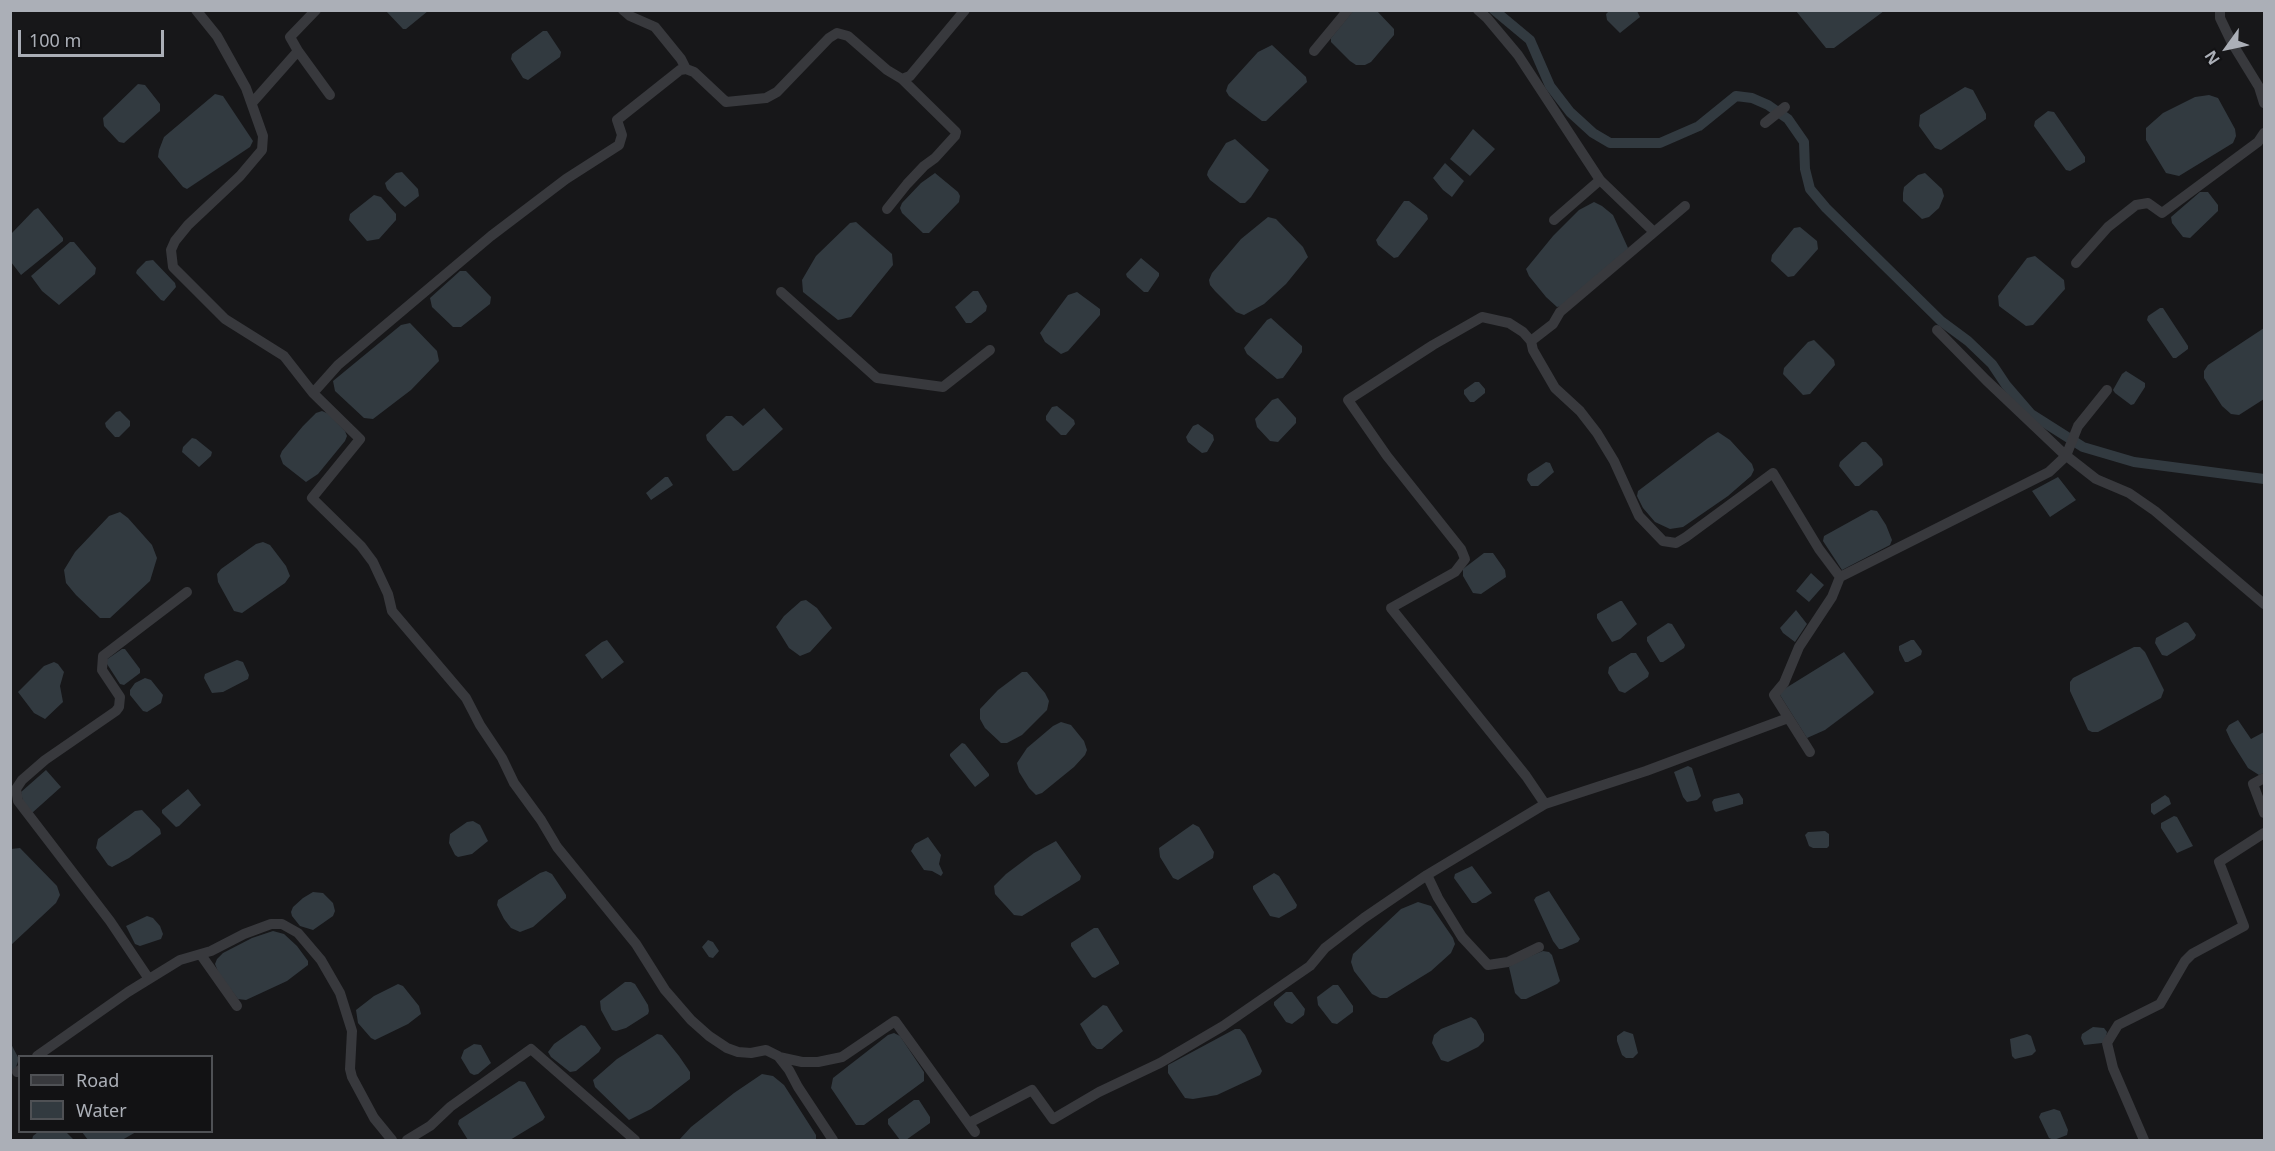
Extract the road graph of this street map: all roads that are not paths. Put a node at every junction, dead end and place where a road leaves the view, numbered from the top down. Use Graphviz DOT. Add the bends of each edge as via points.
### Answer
graph roads {
  1 [pos="195,10"];
  2 [pos="316,10"];
  3 [pos="623,10"];
  4 [pos="965,10"];
  5 [pos="1348,10"];
  6 [pos="1478,10"];
  7 [pos="2220,10"];
  8 [pos="298,51"];
  9 [pos="1314,51"];
  10 [pos="686,69"];
  11 [pos="902,79"];
  12 [pos="330,95"];
  13 [pos="252,103"];
  14 [pos="2265,103"];
  15 [pos="1785,106"];
  16 [pos="1766,123"];
  17 [pos="2265,133"];
  18 [pos="1599,180"];
  19 [pos="1685,206"];
  20 [pos="886,209"];
  21 [pos="1554,220"];
  22 [pos="1654,232"];
  23 [pos="2076,262"];
  24 [pos="781,292"];
  25 [pos="1936,330"];
  26 [pos="1531,341"];
  27 [pos="990,350"];
  28 [pos="2107,390"];
  29 [pos="312,393"];
  30 [pos="2068,453"];
  31 [pos="1840,577"];
  32 [pos="187,592"];
  33 [pos="2265,604"];
  34 [pos="1788,718"];
  35 [pos="1810,752"];
  36 [pos="2265,778"];
  37 [pos="1545,804"];
  38 [pos="2265,813"];
  39 [pos="2265,833"];
  40 [pos="1427,875"];
  41 [pos="1539,947"];
  42 [pos="201,955"];
  43 [pos="149,979"];
  44 [pos="237,1006"];
  45 [pos="38,1055"];
  46 [pos="779,1058"];
  47 [pos="392,1140"];
  48 [pos="407,1140"];
  49 [pos="635,1140"];
  50 [pos="833,1140"];
  51 [pos="2144,1140"];
  1 -- 13 [label="street" via="217,36"];
  2 -- 8 [label="street" via="290,37"];
  3 -- 10 [label="street" via="655,27"];
  4 -- 11 [label="street" via="910,76"];
  5 -- 9 [label="street"];
  6 -- 18 [label="street" via="1518,55"];
  7 -- 14 [label="street" via="2232,43"];
  8 -- 12 [label="street"];
  8 -- 13 [label="street"];
  10 -- 11 [label="street" via="726,102 766,98 777,92 829,38 841,34"];
  10 -- 29 [label="street" via="617,120 622,135 619,145 491,236 338,365"];
  11 -- 20 [label="street" via="956,132"];
  13 -- 29 [label="street" via="263,136 262,150 175,241 171,250 173,267 225,319 284,356"];
  15 -- 16 [label="street"];
  17 -- 23 [label="street" via="2162,213 2148,202 2136,205 2108,227"];
  18 -- 21 [label="street"];
  18 -- 22 [label="street"];
  19 -- 22 [label="street"];
  22 -- 26 [label="street"];
  24 -- 27 [label="street" via="877,378 943,387"];
  25 -- 30 [label="street"];
  26 -- 31 [label="street" via="1555,388 1597,433 1639,516 1663,541 1676,543 1686,537 1773,473"];
  26 -- 37 [label="street" via="1509,322 1482,318 1348,400 1465,559 1455,572 1390,608"];
  28 -- 30 [label="street" via="2078,426"];
  29 -- 46 [label="street" via="360,439 312,498 373,562 392,611 466,698 514,783 557,847 616,918 665,990 691,1020 709,1036 738,1052 766,1050"];
  30 -- 31 [label="street" via="2036,480"];
  30 -- 33 [label="street" via="2096,479 2155,511"];
  31 -- 34 [label="street" via="1774,695"];
  32 -- 43 [label="street" via="103,656 102,669 120,698 116,711 45,760 16,789 18,801"];
  34 -- 35 [label="street"];
  34 -- 37 [label="street"];
  36 -- 38 [label="street" via="2253,784"];
  37 -- 40 [label="street"];
  39 -- 51 [label="street" via="2219,862 2244,926 2192,954 2160,1004 2118,1025 2107,1042 2113,1068"];
  40 -- 41 [label="street" via="1462,937 1488,965 1508,962"];
  40 -- 46 [label="street" via="1325,948 1310,966 1223,1026 1053,1119 1032,1090 972,1128 895,1021 842,1057 802,1062"];
  42 -- 43 [label="street" via="180,960"];
  42 -- 44 [label="street"];
  42 -- 47 [label="street" via="271,924 282,924 298,933 321,960 340,993 352,1031 352,1077 374,1118"];
  43 -- 45 [label="street"];
  46 -- 50 [label="street"];
  48 -- 49 [label="street" via="531,1049"];
}
